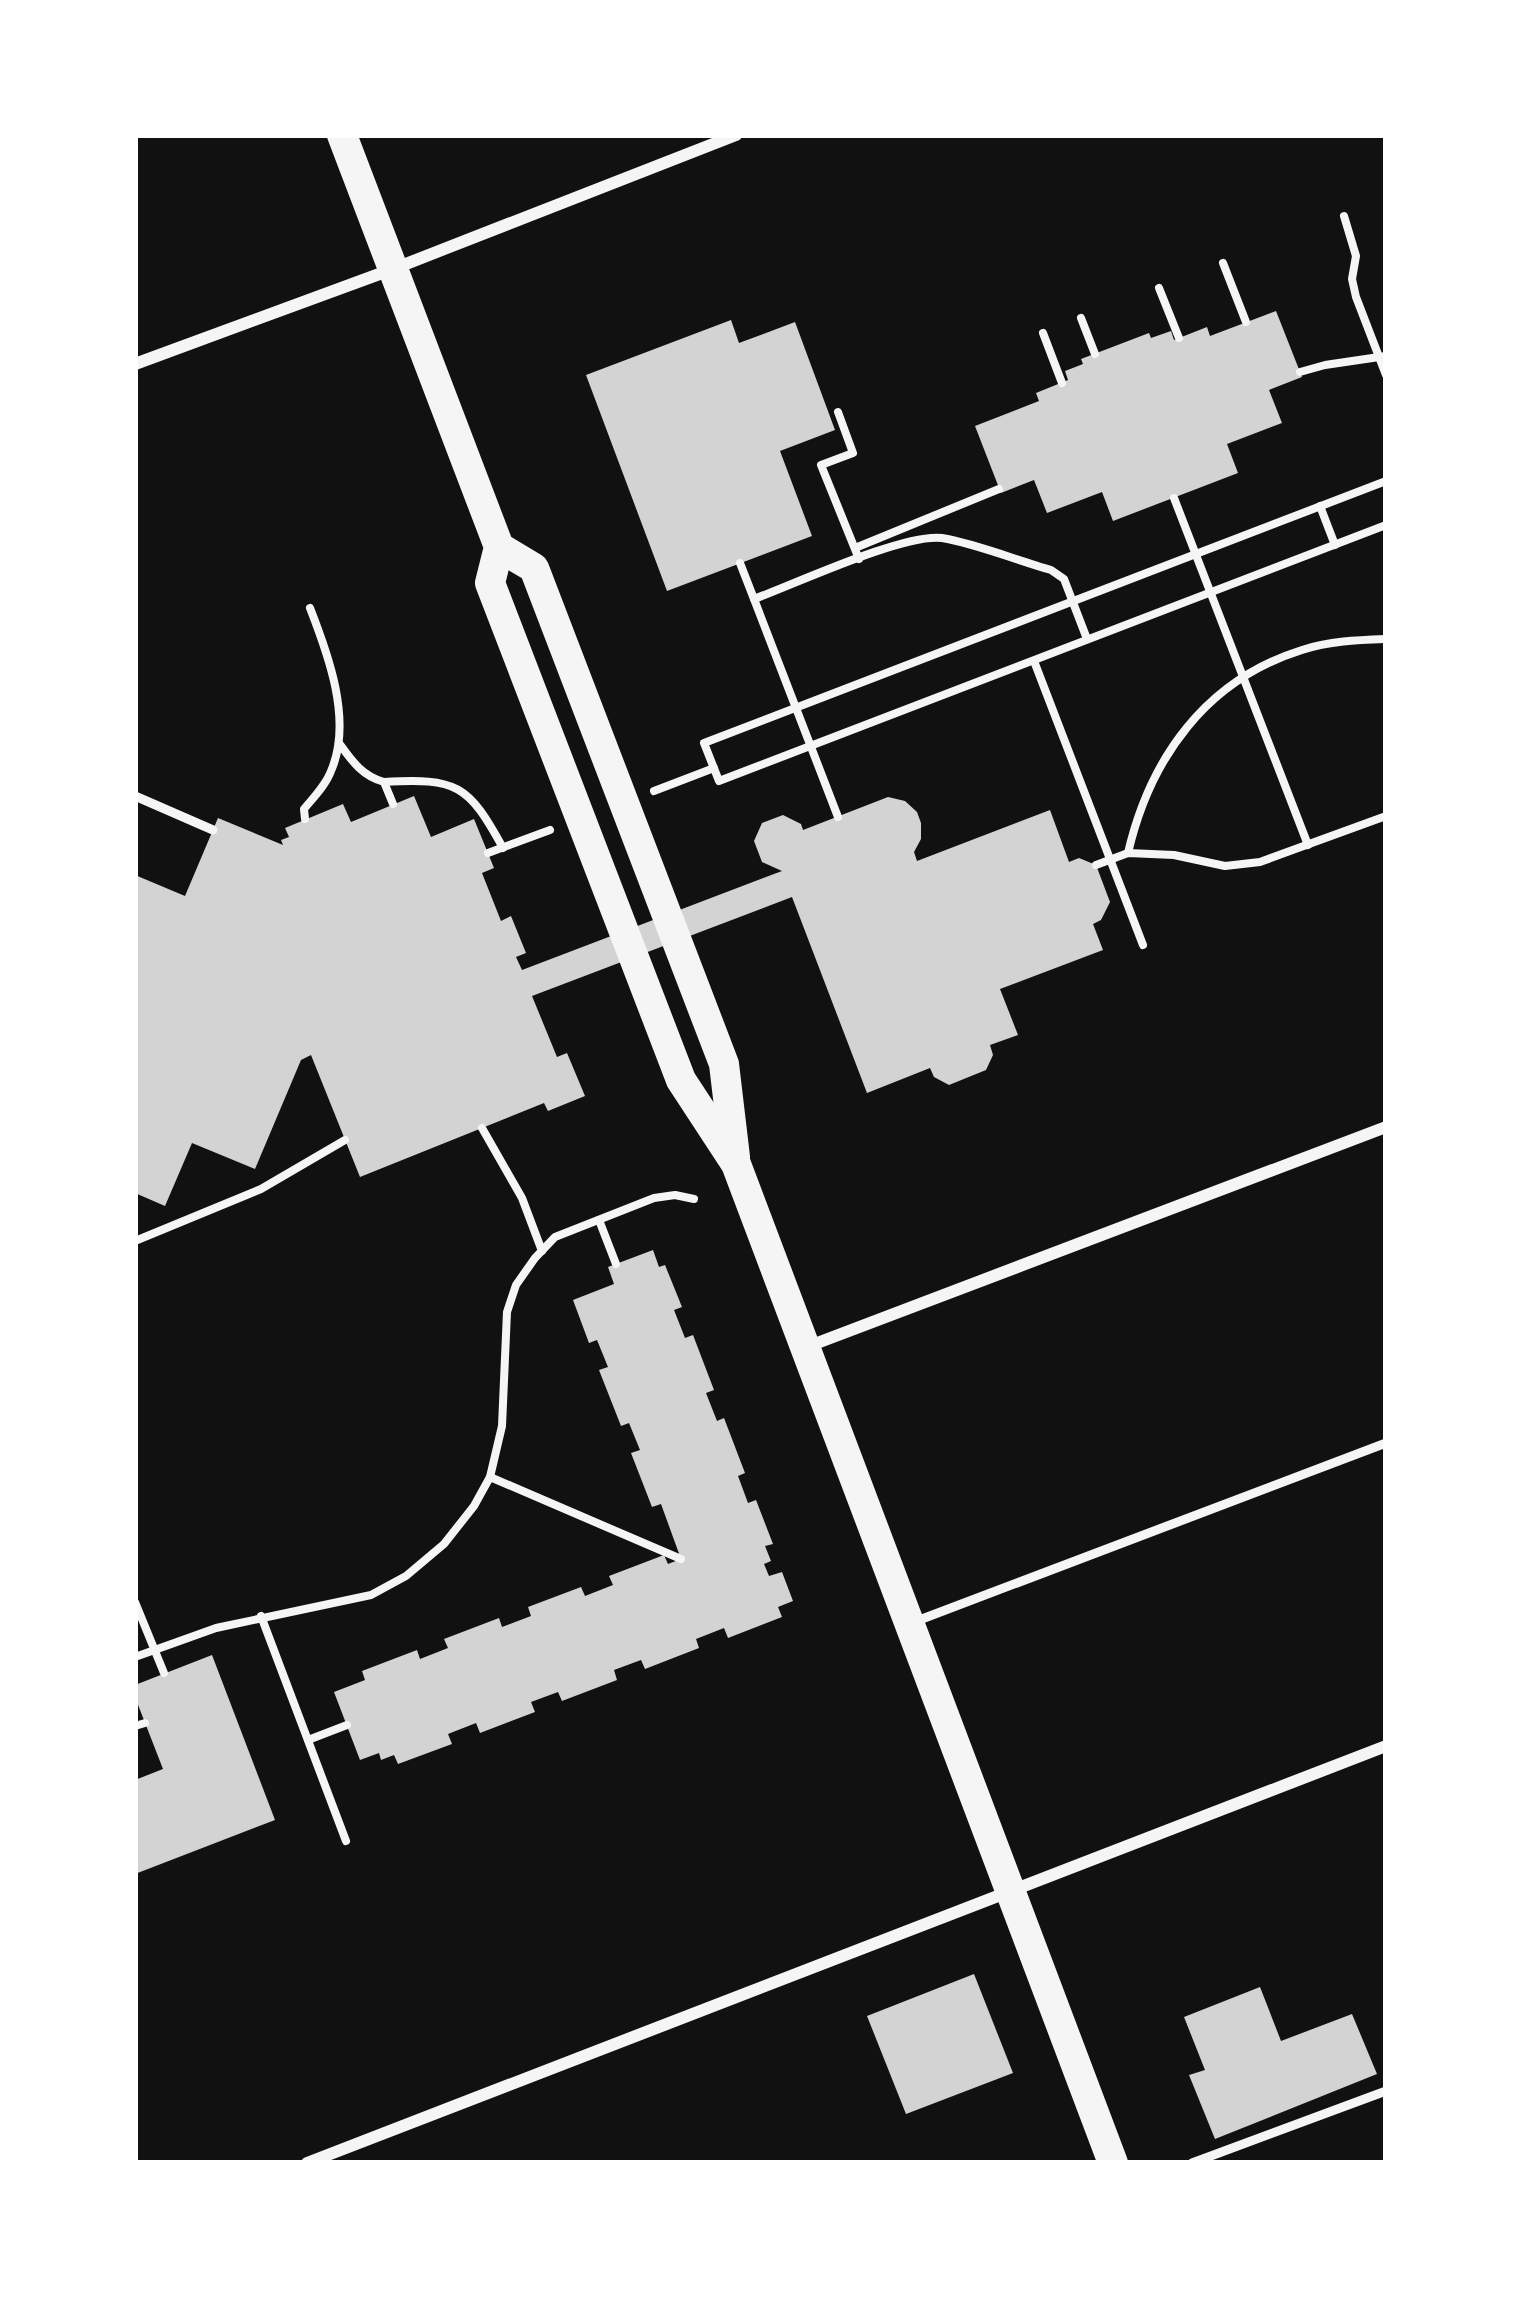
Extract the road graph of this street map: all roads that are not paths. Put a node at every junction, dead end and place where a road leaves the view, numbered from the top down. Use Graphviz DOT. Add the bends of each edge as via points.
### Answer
graph roads {
  1 [pos="342,135"];
  2 [pos="736,135"];
  3 [pos="393,269"];
  4 [pos="135,364"];
  5 [pos="499,547"];
  6 [pos="135,796"];
  7 [pos="213,830"];
  8 [pos="1386,1126"];
  9 [pos="736,1164"];
  10 [pos="804,1348"];
  11 [pos="1386,1443"];
  12 [pos="908,1624"];
  13 [pos="1386,1746"];
  14 [pos="1010,1892"];
  15 [pos="1386,2091"];
  16 [pos="307,2163"];
  17 [pos="1113,2163"];
  18 [pos="1192,2163"];
  1 -- 3 [label="main road"];
  2 -- 3 [label="street"];
  3 -- 4 [label="street"];
  3 -- 5 [label="main road"];
  5 -- 9 [label="main road" via="490,583 672,1059"];
  5 -- 9 [label="main road" via="534,568 724,1064"];
  6 -- 7 [label="lane"];
  8 -- 10 [label="street"];
  9 -- 10 [label="main road"];
  10 -- 12 [label="main road"];
  11 -- 12 [label="lane"];
  12 -- 14 [label="main road"];
  13 -- 14 [label="street"];
  14 -- 16 [label="street"];
  14 -- 17 [label="main road"];
  15 -- 18 [label="lane"];
}
